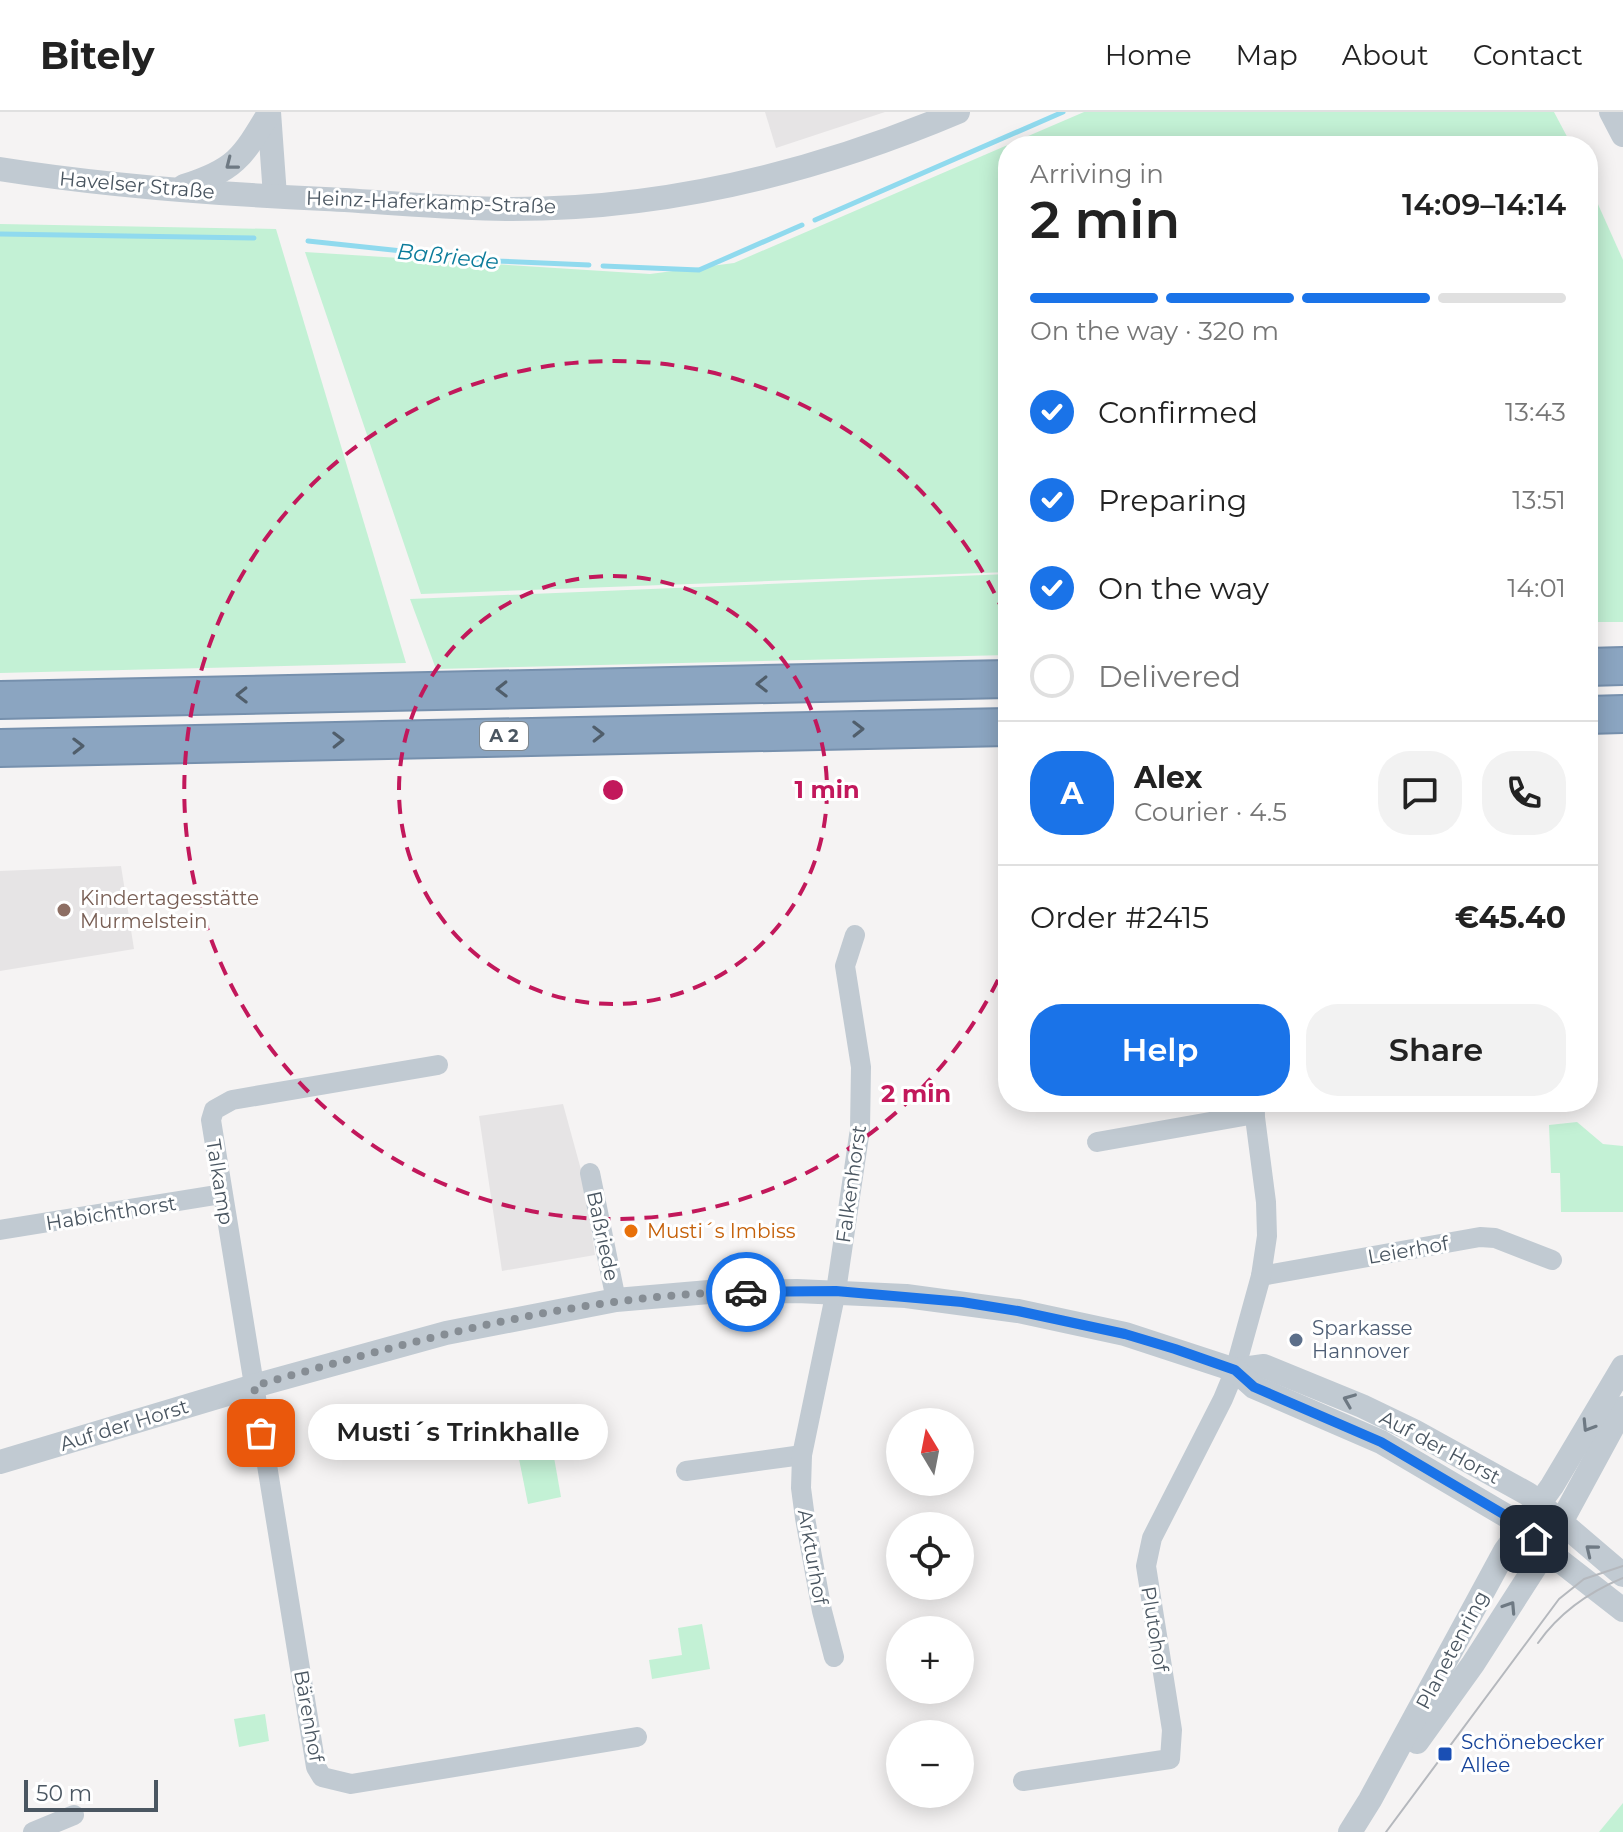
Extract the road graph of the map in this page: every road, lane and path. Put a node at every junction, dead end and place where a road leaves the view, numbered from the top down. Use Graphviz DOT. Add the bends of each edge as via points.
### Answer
graph roads {
  1 [pos="269,112"];
  2 [pos="958,112"];
  3 [pos="1611,112"];
  4 [pos="1623,135"];
  5 [pos="0,169"];
  6 [pos="173,189"];
  7 [pos="275,196"];
  8 [pos="1623,666"];
  9 [pos="1598,667"];
  10 [pos="998,679"];
  11 [pos="0,700"];
  12 [pos="1623,714"];
  13 [pos="1598,715"];
  14 [pos="998,727"];
  15 [pos="0,748"];
  16 [pos="855,935"];
  17 [pos="438,1065"];
  18 [pos="1236,1112"];
  19 [pos="1254,1112"];
  20 [pos="1097,1142"];
  21 [pos="590,1173"];
  22 [pos="222,1194"];
  23 [pos="0,1230"];
  24 [pos="1552,1260"];
  25 [pos="1261,1276"];
  26 [pos="836,1291"];
  27 [pos="616,1300"];
  28 [pos="1623,1367"];
  29 [pos="1235,1370"];
  30 [pos="254,1386"];
  31 [pos="1623,1408"];
  32 [pos="802,1455"];
  33 [pos="0,1462"];
  34 [pos="686,1471"];
  35 [pos="1538,1504"];
  36 [pos="1560,1524"];
  37 [pos="1521,1528"];
  38 [pos="1546,1550"];
  39 [pos="1623,1575"];
  40 [pos="1623,1610"];
  41 [pos="834,1657"];
  42 [pos="637,1737"];
  43 [pos="1023,1781"];
  44 [pos="1370,1800"];
  45 [pos="74,1815"];
  46 [pos="33,1832"];
  47 [pos="1350,1832"];
  1 -- 6 [label="street, one-way" via="246,151 226,170"];
  1 -- 7 [label="street"];
  2 -- 7 [label="street, Heinz-Haferkamp-Straße" via="831,159 655,200 505,209"];
  3 -- 4 [label="street"];
  5 -- 6 [label="street, Havelser Straße"];
  6 -- 7 [label="street, Havelser Straße"];
  8 -- 9 [label="highway"];
  10 -- 11 [label="highway, one-way"];
  12 -- 13 [label="highway"];
  15 -- 14 [label="highway, A 2, one-way"];
  16 -- 26 [label="street, Falkenhorst" via="845,966 861,1067 860,1129"];
  17 -- 22 [label="street, Talkamp" via="221,1104 211,1120"];
  18 -- 20 [label="street"];
  19 -- 25 [label="street" via="1267,1236"];
  21 -- 27 [label="street, Baßriede"];
  22 -- 23 [label="street, Habichthorst"];
  22 -- 30 [label="street, Talkamp"];
  24 -- 25 [label="street, Leierhof" via="1480,1237"];
  25 -- 29 [label="street"];
  26 -- 27 [label="street, Auf der Horst" via="709,1292"];
  26 -- 29 [label="street, Auf der Horst" via="1018,1311 1125,1334"];
  26 -- 32 [label="street, Arkturhof"];
  27 -- 30 [label="street, Auf der Horst" via="446,1333"];
  28 -- 35 [label="street, one-way"];
  35 -- 29 [label="street, Auf der Horst, one-way" via="1362,1406 1264,1366"];
  29 -- 37 [label="street, Auf der Horst" via="1254,1387 1381,1442"];
  29 -- 43 [label="street, Plutohof" via="1148,1554 1147,1584 1172,1730 1170,1759"];
  30 -- 33 [label="street, Auf der Horst"];
  30 -- 42 [label="street, Bärenhof" via="310,1740 322,1777 351,1784"];
  31 -- 36 [label="street"];
  32 -- 34 [label="street"];
  32 -- 41 [label="street, Arkturhof" via="805,1518"];
  35 -- 36 [label="street, Auf der Horst"];
  35 -- 37 [label="street, Planetenring"];
  36 -- 38 [label="street, Planetenring"];
  39 -- 36 [label="street, Auf der Horst, one-way"];
  37 -- 38 [label="street, Auf der Horst"];
  37 -- 44 [label="street, Planetenring"];
  38 -- 40 [label="street, Auf der Horst"];
  44 -- 38 [label="street, Planetenring, one-way" via="1473,1664"];
  44 -- 47 [label="street, Planetenring"];
  45 -- 46 [label="street"];
}
